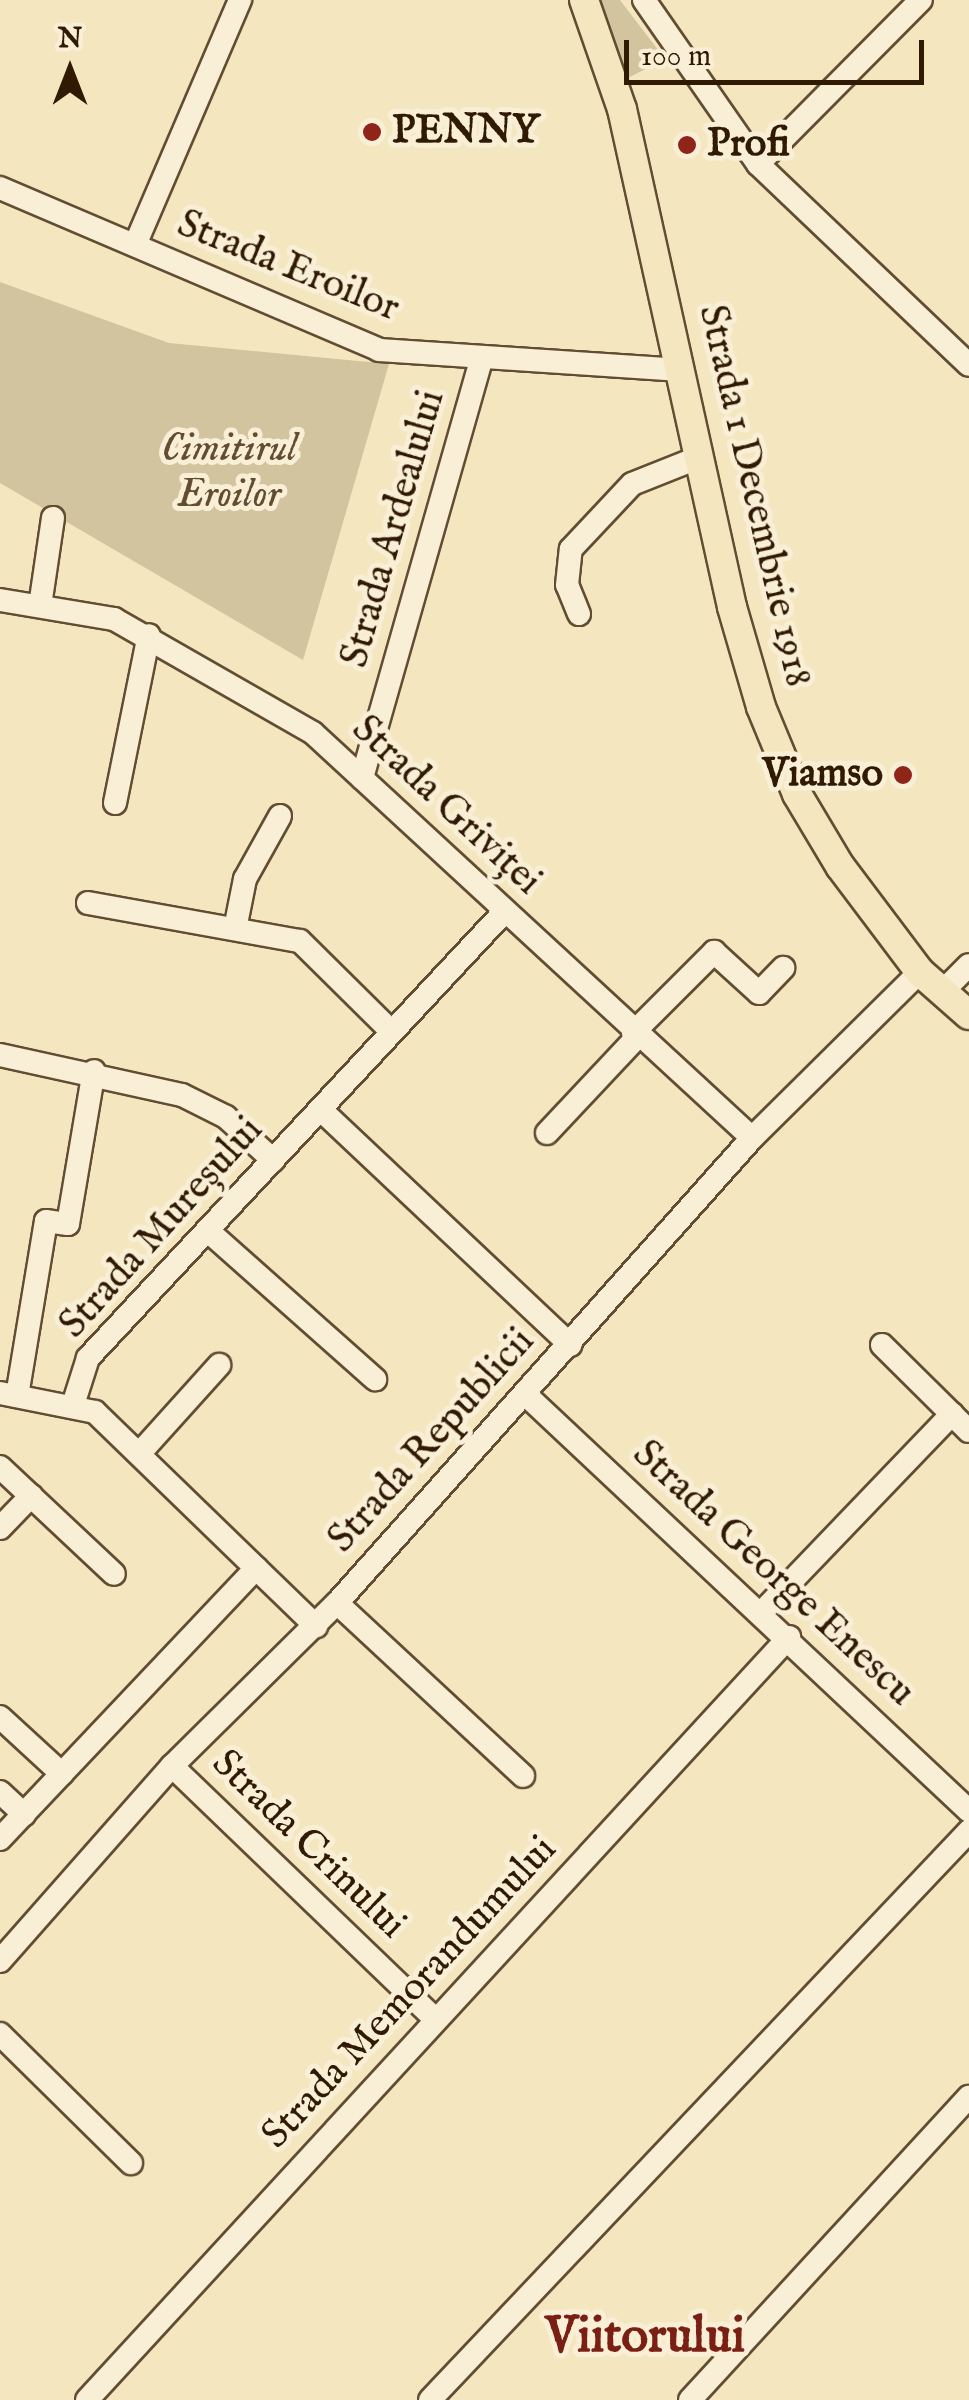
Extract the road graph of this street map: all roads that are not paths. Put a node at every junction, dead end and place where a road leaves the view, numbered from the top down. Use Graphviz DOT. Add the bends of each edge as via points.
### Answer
graph roads {
  1 [pos="240,0"];
  2 [pos="584,0"];
  3 [pos="644,0"];
  4 [pos="921,0"];
  5 [pos="758,164"];
  6 [pos="0,188"];
  7 [pos="134,246"];
  8 [pos="482,358"];
  9 [pos="969,364"];
  10 [pos="681,370"];
  11 [pos="700,457"];
  12 [pos="53,518"];
  13 [pos="0,600"];
  14 [pos="40,606"];
  15 [pos="579,614"];
  16 [pos="149,635"];
  17 [pos="362,778"];
  18 [pos="115,803"];
  19 [pos="280,816"];
  20 [pos="88,902"];
  21 [pos="504,912"];
  22 [pos="235,929"];
  23 [pos="969,965"];
  24 [pos="783,968"];
  25 [pos="920,972"];
  26 [pos="942,992"];
  27 [pos="969,1015"];
  28 [pos="392,1032"];
  29 [pos="635,1035"];
  30 [pos="0,1054"];
  31 [pos="94,1071"];
  32 [pos="320,1108"];
  33 [pos="548,1134"];
  34 [pos="752,1138"];
  35 [pos="272,1160"];
  36 [pos="207,1230"];
  37 [pos="882,1345"];
  38 [pos="570,1346"];
  39 [pos="219,1365"];
  40 [pos="374,1379"];
  41 [pos="525,1394"];
  42 [pos="8,1395"];
  43 [pos="73,1404"];
  44 [pos="952,1414"];
  45 [pos="969,1431"];
  46 [pos="139,1454"];
  47 [pos="0,1467"];
  48 [pos="31,1496"];
  49 [pos="0,1528"];
  50 [pos="256,1568"];
  51 [pos="114,1574"];
  52 [pos="336,1603"];
  53 [pos="761,1613"];
  54 [pos="316,1626"];
  55 [pos="789,1638"];
  56 [pos="0,1718"];
  57 [pos="172,1766"];
  58 [pos="62,1774"];
  59 [pos="523,1776"];
  60 [pos="0,1792"];
  61 [pos="969,1811"];
  62 [pos="24,1814"];
  63 [pos="969,1831"];
  64 [pos="0,1840"];
  65 [pos="2,1954"];
  66 [pos="436,2020"];
  67 [pos="0,2034"];
  68 [pos="969,2097"];
  69 [pos="131,2164"];
  70 [pos="86,2400"];
  71 [pos="430,2400"];
  72 [pos="690,2400"];
  1 -- 7 [label="street"];
  2 -- 10 [label="main road, Strada 1 Decembrie 1918" via="622,109"];
  3 -- 5 [label="street"];
  4 -- 5 [label="street"];
  5 -- 9 [label="street"];
  6 -- 7 [label="street, Strada Eroilor"];
  7 -- 8 [label="street, Strada Eroilor" via="379,350"];
  8 -- 10 [label="street, Strada Eroilor"];
  8 -- 17 [label="street, Strada Ardealului"];
  10 -- 11 [label="main road, Strada 1 Decembrie 1918"];
  11 -- 15 [label="street" via="632,484 571,549 567,585"];
  11 -- 25 [label="main road, Strada 1 Decembrie 1918" via="746,665 778,753 840,866"];
  12 -- 14 [label="street"];
  13 -- 14 [label="street, Strada Griviței"];
  14 -- 16 [label="street, Strada Griviței" via="94,613"];
  16 -- 17 [label="street, Strada Griviței" via="313,733"];
  16 -- 18 [label="street"];
  17 -- 21 [label="street, Strada Griviței"];
  19 -- 22 [label="street" via="245,879"];
  20 -- 22 [label="street"];
  21 -- 28 [label="street, Strada Mureșului"];
  21 -- 29 [label="street, Strada Griviței"];
  22 -- 28 [label="street" via="300,941"];
  23 -- 26 [label="street"];
  24 -- 29 [label="street" via="758,992 714,952"];
  25 -- 26 [label="main road, Strada 1 Decembrie 1918"];
  25 -- 34 [label="street, Strada Republicii"];
  26 -- 27 [label="main road, Strada 1 Decembrie 1918"];
  28 -- 32 [label="street, Strada Mureșului"];
  29 -- 33 [label="street"];
  29 -- 34 [label="street, Strada Griviței"];
  30 -- 31 [label="street"];
  31 -- 35 [label="street" via="182,1094 226,1117"];
  31 -- 42 [label="street" via="68,1224 46,1220"];
  32 -- 35 [label="street, Strada Mureșului"];
  32 -- 38 [label="street, Strada Mureșului"];
  34 -- 38 [label="street, Strada Republicii"];
  35 -- 36 [label="street, Strada Mureșului"];
  36 -- 40 [label="street"];
  36 -- 43 [label="street, Strada Mureșului" via="88,1358"];
  37 -- 44 [label="street"];
  38 -- 41 [label="street, Strada Republicii"];
  39 -- 46 [label="street"];
  41 -- 52 [label="street, Strada Republicii"];
  41 -- 53 [label="street, Strada George Enescu"];
  42 -- 43 [label="street"];
  43 -- 46 [label="street" via="95,1412"];
  44 -- 45 [label="street"];
  44 -- 53 [label="street"];
  46 -- 50 [label="street"];
  47 -- 48 [label="street"];
  48 -- 49 [label="street"];
  48 -- 51 [label="street"];
  50 -- 54 [label="street"];
  50 -- 58 [label="street"];
  52 -- 54 [label="street, Strada Republicii"];
  52 -- 59 [label="street"];
  53 -- 55 [label="street, Strada George Enescu"];
  54 -- 57 [label="street, Strada Republicii"];
  55 -- 61 [label="street, Strada George Enescu"];
  55 -- 66 [label="street, Strada Memorandumului"];
  56 -- 58 [label="street"];
  57 -- 65 [label="street, Strada Republicii"];
  57 -- 66 [label="street, Strada Crinului"];
  58 -- 62 [label="street"];
  60 -- 62 [label="street"];
  62 -- 64 [label="street"];
  63 -- 71 [label="street"];
  66 -- 70 [label="street, Strada Memorandumului"];
  67 -- 69 [label="street"];
  68 -- 72 [label="street"];
}
